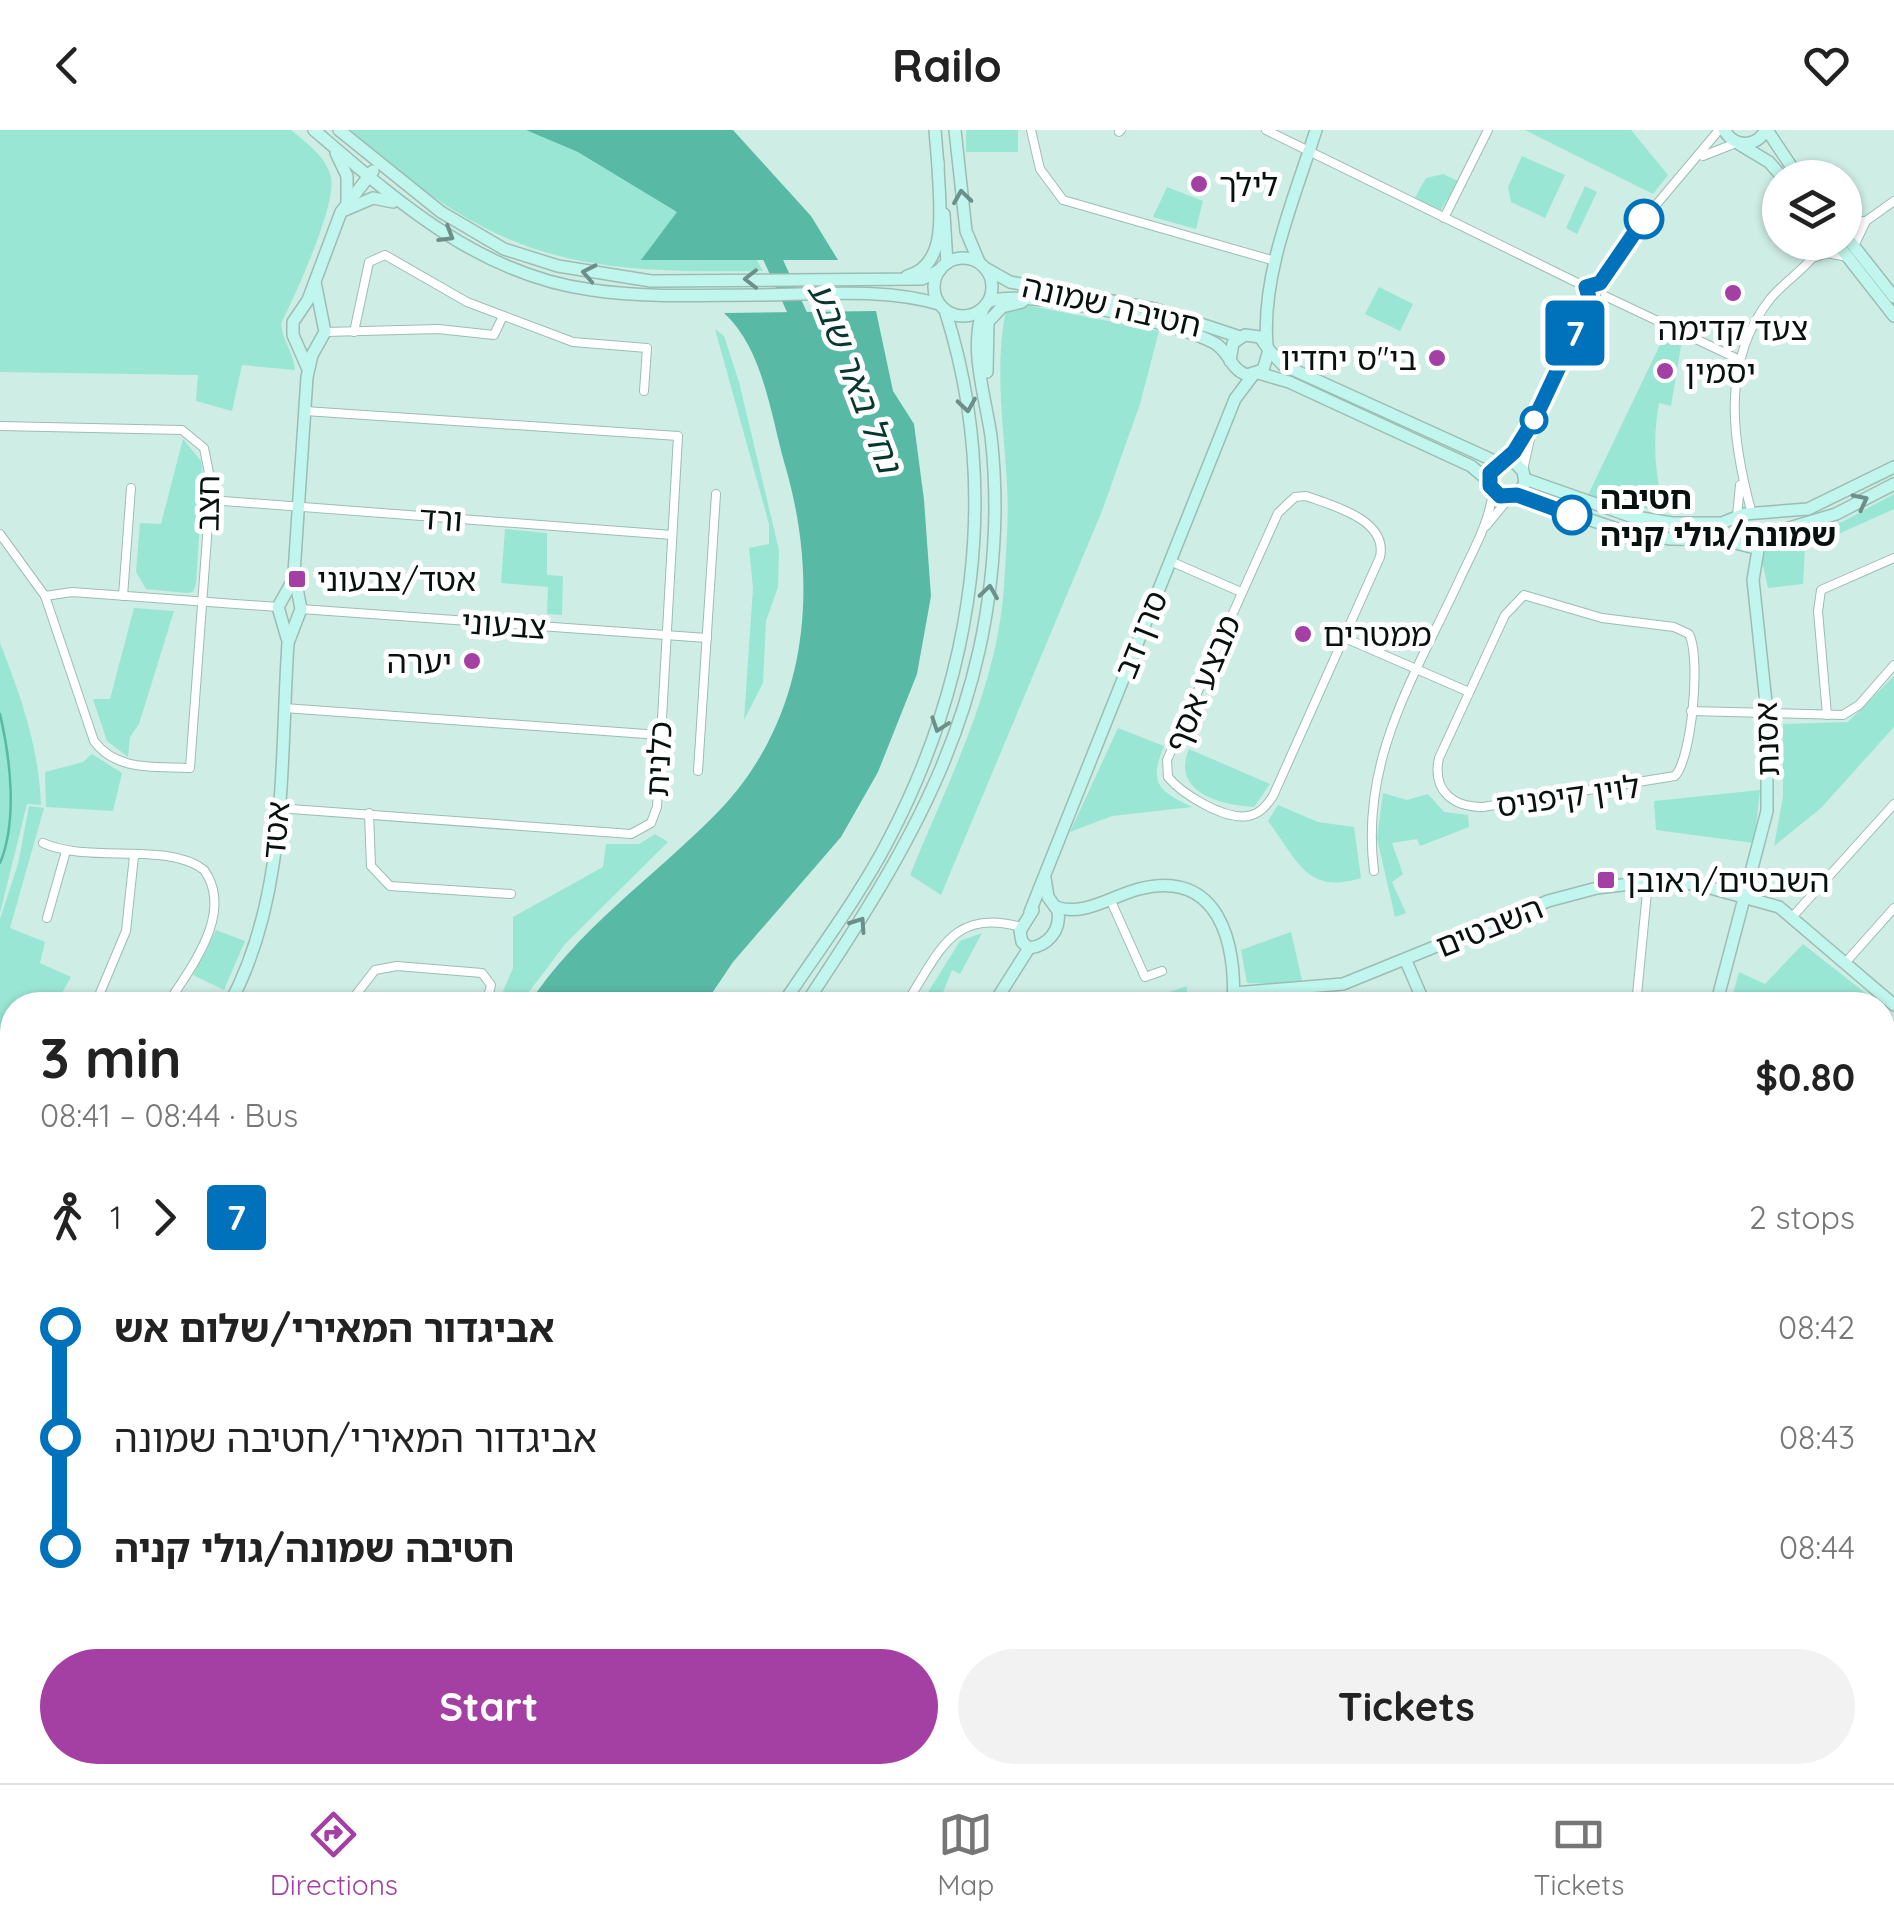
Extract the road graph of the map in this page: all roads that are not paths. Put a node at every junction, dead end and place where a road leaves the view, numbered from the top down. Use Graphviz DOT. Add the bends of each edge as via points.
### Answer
graph roads {
  1 [pos="314,130"];
  2 [pos="339,130"];
  3 [pos="936,130"];
  4 [pos="955,130"];
  5 [pos="1030,130"];
  6 [pos="1266,130"];
  7 [pos="1316,130"];
  8 [pos="1488,130"];
  9 [pos="1722,130"];
  10 [pos="1767,130"];
  11 [pos="1738,143"];
  12 [pos="331,145"];
  13 [pos="1308,154"];
  14 [pos="1700,158"];
  15 [pos="1766,160"];
  16 [pos="1787,160"];
  17 [pos="938,162"];
  18 [pos="379,164"];
  19 [pos="369,177"];
  20 [pos="1894,201"];
  21 [pos="402,204"];
  22 [pos="344,209"];
  23 [pos="1444,218"];
  24 [pos="1862,221"];
  25 [pos="1866,221"];
  26 [pos="1862,227"];
  27 [pos="1809,260"];
  28 [pos="1856,260"];
  29 [pos="1858,260"];
  30 [pos="1278,262"];
  31 [pos="943,266"];
  32 [pos="983,266"];
  33 [pos="888,279"];
  34 [pos="315,282"];
  35 [pos="1600,283"];
  36 [pos="1586,287"];
  37 [pos="1270,296"];
  38 [pos="1604,296"];
  39 [pos="1894,297"];
  40 [pos="1037,299"];
  41 [pos="1590,301"];
  42 [pos="987,305"];
  43 [pos="942,308"];
  44 [pos="298,316"];
  45 [pos="502,316"];
  46 [pos="1894,316"];
  47 [pos="320,318"];
  48 [pos="324,332"];
  49 [pos="354,332"];
  50 [pos="1242,336"];
  51 [pos="297,342"];
  52 [pos="317,344"];
  53 [pos="1268,348"];
  54 [pos="1740,360"];
  55 [pos="1231,364"];
  56 [pos="1256,374"];
  57 [pos="308,377"];
  58 [pos="644,391"];
  59 [pos="1235,400"];
  60 [pos="305,411"];
  61 [pos="988,416"];
  62 [pos="1536,416"];
  63 [pos="0,426"];
  64 [pos="1502,462"];
  65 [pos="1894,467"];
  66 [pos="1740,471"];
  67 [pos="1524,474"];
  68 [pos="1894,484"];
  69 [pos="1491,486"];
  70 [pos="130,488"];
  71 [pos="716,494"];
  72 [pos="1513,496"];
  73 [pos="210,500"];
  74 [pos="299,508"];
  75 [pos="1754,515"];
  76 [pos="1736,520"];
  77 [pos="1481,533"];
  78 [pos="0,534"];
  79 [pos="672,535"];
  80 [pos="1761,542"];
  81 [pos="1740,544"];
  82 [pos="1894,558"];
  83 [pos="1170,561"];
  84 [pos="294,573"];
  85 [pos="1753,580"];
  86 [pos="1241,592"];
  87 [pos="45,596"];
  88 [pos="123,596"];
  89 [pos="202,601"];
  90 [pos="280,606"];
  91 [pos="299,609"];
  92 [pos="666,636"];
  93 [pos="707,638"];
  94 [pos="1345,638"];
  95 [pos="288,647"];
  96 [pos="1894,665"];
  97 [pos="1417,670"];
  98 [pos="1468,692"];
  99 [pos="284,708"];
  100 [pos="1691,712"];
  101 [pos="1767,712"];
  102 [pos="1827,715"];
  103 [pos="660,735"];
  104 [pos="698,771"];
  105 [pos="1894,804"];
  106 [pos="276,808"];
  107 [pos="369,814"];
  108 [pos="43,843"];
  109 [pos="66,851"];
  110 [pos="134,856"];
  111 [pos="1046,868"];
  112 [pos="1374,871"];
  113 [pos="1648,882"];
  114 [pos="511,894"];
  115 [pos="1747,896"];
  116 [pos="1110,899"];
  117 [pos="1055,906"];
  118 [pos="1085,908"];
  119 [pos="1894,908"];
  120 [pos="1030,912"];
  121 [pos="1794,915"];
  122 [pos="47,918"];
  123 [pos="1058,926"];
  124 [pos="1021,927"];
  125 [pos="1029,948"];
  126 [pos="1406,961"];
  127 [pos="1846,962"];
  128 [pos="1162,971"];
  129 [pos="100,992"];
  130 [pos="174,992"];
  131 [pos="236,992"];
  132 [pos="358,992"];
  133 [pos="489,992"];
  134 [pos="790,992"];
  135 [pos="813,992"];
  136 [pos="914,992"];
  137 [pos="1002,992"];
  138 [pos="1234,992"];
  139 [pos="1295,992"];
  140 [pos="1419,992"];
  141 [pos="1637,992"];
  142 [pos="1720,992"];
  143 [pos="1879,992"];
  1 -- 12 [label="street"];
  2 -- 18 [label="street"];
  3 -- 17 [label="street"];
  32 -- 4 [label="street, one-way" via="966,231"];
  5 -- 30 [label="street" via="1040,169 1063,200"];
  6 -- 13 [label="street"];
  7 -- 13 [label="street"];
  8 -- 23 [label="street"];
  9 -- 11 [label="street"];
  9 -- 14 [label="street"];
  10 -- 11 [label="street" via="1753,143"];
  10 -- 16 [label="street"];
  11 -- 14 [label="street"];
  11 -- 15 [label="street"];
  12 -- 19 [label="street"];
  12 -- 22 [label="street" via="347,176"];
  13 -- 23 [label="street"];
  13 -- 30 [label="street"];
  14 -- 35 [label="street" via="1645,218"];
  17 -- 31 [label="street"];
  17 -- 33 [label="street" via="937,248 919,273"];
  18 -- 19 [label="street"];
  33 -- 18 [label="street, one-way" via="607,276 517,254 441,212"];
  19 -- 21 [label="street"];
  19 -- 22 [label="street"];
  20 -- 25 [label="street"];
  21 -- 22 [label="street" via="373,198"];
  21 -- 43 [label="street, one-way" via="465,246 526,275 590,290 890,295"];
  22 -- 34 [label="street"];
  23 -- 36 [label="street"];
  24 -- 25 [label="street"];
  25 -- 26 [label="street"];
  27 -- 54 [label="street" via="1767,303"];
  28 -- 46 [label="street"];
  29 -- 39 [label="street"];
  30 -- 37 [label="street"];
  31 -- 32 [label="street" via="963,258"];
  31 -- 33 [label="street" via="922,279"];
  31 -- 43 [label="street" via="934,287"];
  32 -- 42 [label="street" via="993,284"];
  32 -- 50 [label="street, חטיבה שמונה" via="1010,282 1155,309"];
  34 -- 44 [label="street"];
  34 -- 47 [label="street"];
  35 -- 36 [label="street"];
  35 -- 38 [label="street"];
  36 -- 41 [label="street"];
  37 -- 50 [label="street"];
  37 -- 53 [label="street"];
  38 -- 41 [label="street"];
  38 -- 54 [label="street"];
  40 -- 42 [label="street, חטיבה שמונה" via="1006,296"];
  40 -- 55 [label="street, חטיבה שמונה" via="1167,325 1218,345"];
  40 -- 61 [label="street" via="1002,307 988,322"];
  41 -- 62 [label="street"];
  42 -- 43 [label="street" via="969,316"];
  42 -- 61 [label="street" via="977,339"];
  43 -- 134 [label="street, one-way" via="959,358 975,462 972,574 956,670 931,749 888,842"];
  44 -- 47 [label="street"];
  44 -- 51 [label="street" via="292,328"];
  45 -- 49 [label="street" via="494,335"];
  45 -- 49 [label="street" via="379,255 367,267"];
  45 -- 58 [label="street" via="573,342 647,348"];
  47 -- 48 [label="street"];
  48 -- 49 [label="street"];
  48 -- 52 [label="street"];
  50 -- 53 [label="street" via="1260,337"];
  50 -- 55 [label="street" via="1230,347"];
  51 -- 52 [label="street"];
  51 -- 57 [label="street, אטד"];
  52 -- 57 [label="street, אטד"];
  53 -- 56 [label="street" via="1269,361"];
  53 -- 64 [label="street" via="1283,364"];
  54 -- 66 [label="street" via="1734,402"];
  55 -- 56 [label="street"];
  55 -- 59 [label="street, סרן דב"];
  56 -- 59 [label="street, סרן דב"];
  56 -- 69 [label="street" via="1289,382 1471,466"];
  57 -- 60 [label="street, אטד"];
  59 -- 83 [label="street, סרן דב"];
  60 -- 74 [label="street, אטד"];
  60 -- 79 [label="street, כלנית" via="678,436"];
  135 -- 61 [label="street, one-way" via="904,851 965,708 992,576"];
  62 -- 64 [label="street"];
  62 -- 67 [label="street"];
  63 -- 73 [label="street, חצב" via="182,430 204,448"];
  64 -- 67 [label="street"];
  64 -- 69 [label="street"];
  65 -- 75 [label="street" via="1808,509"];
  66 -- 75 [label="street"];
  66 -- 76 [label="street"];
  67 -- 72 [label="street"];
  67 -- 76 [label="street" via="1630,516 1672,523"];
  80 -- 68 [label="street, one-way"];
  69 -- 72 [label="street"];
  69 -- 77 [label="street"];
  70 -- 88 [label="street"];
  71 -- 93 [label="street"];
  72 -- 77 [label="street"];
  72 -- 81 [label="street" via="1626,532"];
  73 -- 74 [label="street, ורד"];
  73 -- 89 [label="street, חצב"];
  74 -- 79 [label="street, ורד"];
  74 -- 84 [label="street, אטד"];
  75 -- 76 [label="street"];
  75 -- 80 [label="street" via="1765,526"];
  76 -- 81 [label="street" via="1732,536"];
  77 -- 97 [label="street"];
  78 -- 87 [label="street"];
  79 -- 92 [label="street, כלנית"];
  80 -- 81 [label="street"];
  80 -- 85 [label="street, אסנת"];
  81 -- 85 [label="street, אסנת"];
  82 -- 102 [label="street" via="1821,590"];
  83 -- 86 [label="street"];
  83 -- 111 [label="street, סרן דב"];
  84 -- 90 [label="street, אטד"];
  84 -- 91 [label="street, אטד"];
  85 -- 101 [label="street, אסנת"];
  86 -- 94 [label="street" via="1285,504 1295,497 1368,523 1380,539 1376,568"];
  86 -- 94 [label="street, מבצע אסף" via="1169,752 1168,776 1187,794 1233,814 1260,812"];
  87 -- 88 [label="street"];
  87 -- 89 [label="street, חצב" via="104,755 120,764 190,768"];
  88 -- 89 [label="street"];
  89 -- 90 [label="street"];
  90 -- 91 [label="street"];
  90 -- 91 [label="street" via="290,619"];
  90 -- 95 [label="street, אטד"];
  91 -- 92 [label="street, צבעוני"];
  91 -- 95 [label="street, אטד"];
  92 -- 93 [label="street, צבעוני"];
  92 -- 103 [label="street, כלנית"];
  93 -- 104 [label="street"];
  94 -- 97 [label="street"];
  95 -- 99 [label="street, אטד"];
  96 -- 102 [label="street" via="1850,714"];
  97 -- 98 [label="street"];
  97 -- 112 [label="street" via="1380,754 1370,822"];
  98 -- 100 [label="street, לוין קיפניס" via="1512,603 1532,595 1602,618 1689,634"];
  98 -- 100 [label="street, לוין קיפניס" via="1437,767 1446,797 1467,808 1664,781 1683,768"];
  99 -- 103 [label="street"];
  99 -- 106 [label="street, אטד"];
  100 -- 101 [label="street"];
  101 -- 102 [label="street"];
  101 -- 115 [label="street, אסנת" via="1767,811"];
  103 -- 107 [label="street, כלנית" via="657,807 638,832"];
  105 -- 121 [label="street"];
  106 -- 107 [label="street, כלנית"];
  106 -- 131 [label="street, אטד" via="266,911"];
  107 -- 114 [label="street" via="372,866 390,886"];
  108 -- 109 [label="street"];
  109 -- 110 [label="street"];
  109 -- 122 [label="street"];
  110 -- 129 [label="street" via="126,931"];
  110 -- 130 [label="street" via="188,861 213,886 210,928"];
  111 -- 117 [label="street" via="1045,886"];
  111 -- 120 [label="street, סרן דב"];
  113 -- 115 [label="street, השבטים"];
  113 -- 126 [label="street, השבטים" via="1548,901"];
  113 -- 141 [label="street"];
  115 -- 121 [label="street, השבטים"];
  115 -- 142 [label="street, אסנת"];
  116 -- 118 [label="street"];
  116 -- 128 [label="street" via="1145,976"];
  116 -- 138 [label="street" via="1160,886 1200,897 1231,941"];
  117 -- 118 [label="street" via="1069,912"];
  117 -- 120 [label="street"];
  117 -- 123 [label="street"];
  118 -- 123 [label="street"];
  119 -- 127 [label="street"];
  120 -- 124 [label="street"];
  121 -- 127 [label="street"];
  123 -- 125 [label="street" via="1043,944"];
  124 -- 125 [label="street"];
  124 -- 136 [label="street" via="986,920 961,928"];
  125 -- 137 [label="street"];
  126 -- 139 [label="street, השבטים" via="1330,988"];
  126 -- 140 [label="street"];
  127 -- 143 [label="street"];
  132 -- 133 [label="street" via="375,970 397,966 482,973"];
}
